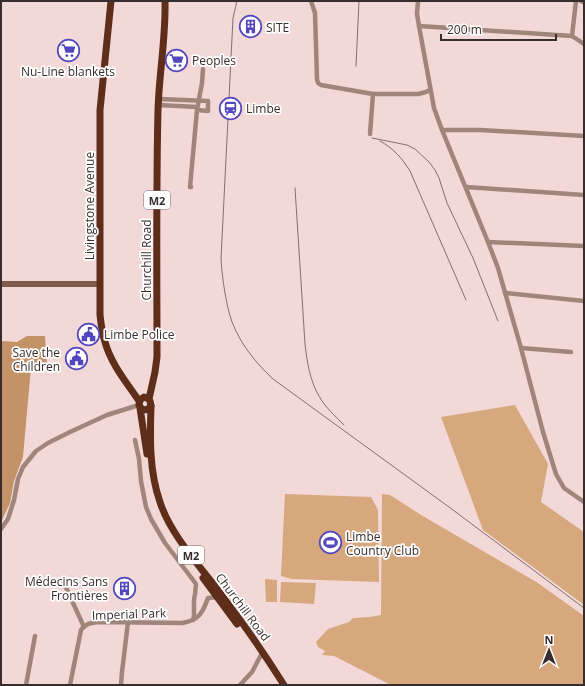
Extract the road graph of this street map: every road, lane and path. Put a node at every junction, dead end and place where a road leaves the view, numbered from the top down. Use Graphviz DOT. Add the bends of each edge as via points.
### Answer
graph roads {
  1 [pos="111,1"];
  2 [pos="165,1"];
  3 [pos="311,1"];
  4 [pos="418,1"];
  5 [pos="576,1"];
  6 [pos="581,1"];
  7 [pos="584,2"];
  8 [pos="419,26"];
  9 [pos="572,36"];
  10 [pos="584,44"];
  11 [pos="203,69"];
  12 [pos="430,90"];
  13 [pos="373,94"];
  14 [pos="180,100"];
  15 [pos="198,100"];
  16 [pos="159,102"];
  17 [pos="180,106"];
  18 [pos="197,108"];
  19 [pos="442,130"];
  20 [pos="370,134"];
  21 [pos="584,136"];
  22 [pos="191,187"];
  23 [pos="466,187"];
  24 [pos="584,195"];
  25 [pos="488,242"];
  26 [pos="584,246"];
  27 [pos="1,284"];
  28 [pos="100,284"];
  29 [pos="506,293"];
  30 [pos="584,301"];
  31 [pos="522,348"];
  32 [pos="571,352"];
  33 [pos="150,402"];
  34 [pos="139,405"];
  35 [pos="135,440"];
  36 [pos="577,497"];
  37 [pos="584,497"];
  38 [pos="584,502"];
  39 [pos="1,529"];
  40 [pos="63,581"];
  41 [pos="220,597"];
  42 [pos="193,620"];
  43 [pos="128,622"];
  44 [pos="84,626"];
  45 [pos="35,636"];
  46 [pos="262,654"];
  47 [pos="26,685"];
  48 [pos="70,685"];
  49 [pos="121,685"];
  50 [pos="240,685"];
  51 [pos="280,685"];
  52 [pos="284,685"];
  1 -- 28 [label="highway, Livingstone Avenue / M2" via="100,110"];
  2 -- 16 [label="highway, Churchill Road / M2"];
  3 -- 13 [label="street" via="315,13 318,83"];
  4 -- 8 [label="street"];
  5 -- 9 [label="street"];
  6 -- 7 [label="street"];
  8 -- 9 [label="street"];
  8 -- 12 [label="street"];
  9 -- 10 [label="street"];
  11 -- 15 [label="street"];
  12 -- 13 [label="street" via="418,94"];
  12 -- 19 [label="street"];
  13 -- 20 [label="street"];
  14 -- 15 [label="street"];
  14 -- 16 [label="street"];
  14 -- 17 [label="street"];
  15 -- 18 [label="street"];
  15 -- 18 [label="street" via="208,101 208,111"];
  16 -- 17 [label="street"];
  16 -- 33 [label="highway, Churchill Road / M2" via="157,357"];
  17 -- 18 [label="street"];
  18 -- 22 [label="street"];
  19 -- 21 [label="street"];
  19 -- 23 [label="street"];
  23 -- 24 [label="street"];
  23 -- 25 [label="street"];
  25 -- 26 [label="street"];
  25 -- 29 [label="street"];
  27 -- 28 [label="main road"];
  28 -- 34 [label="highway, Livingstone Avenue / M2" via="100,315 105,344"];
  29 -- 30 [label="street"];
  29 -- 31 [label="street"];
  31 -- 32 [label="street"];
  31 -- 36 [label="street" via="556,474 564,488"];
  33 -- 34 [label="highway" via="144,397"];
  33 -- 34 [label="highway" via="146,410"];
  33 -- 41 [label="highway, Churchill Road / M2" via="154,477 164,514"];
  34 -- 39 [label="street" via="107,415 36,451 23,467 8,520"];
  34 -- 41 [label="highway, Churchill Road / M2" via="156,503 161,516 172,535"];
  35 -- 42 [label="street" via="142,488 151,519 196,584"];
  36 -- 37 [label="street"];
  36 -- 38 [label="street"];
  40 -- 44 [label="street"];
  41 -- 42 [label="street" via="208,598 202,612"];
  41 -- 46 [label="highway, Churchill Road / M2"];
  42 -- 43 [label="street, Imperial Park" via="182,623"];
  43 -- 44 [label="street, Imperial Park" via="98,622"];
  43 -- 49 [label="street"];
  44 -- 48 [label="street, Imperial Park"];
  45 -- 47 [label="street"];
  46 -- 50 [label="street" via="252,672"];
  46 -- 51 [label="highway, Churchill Road / M2"];
  46 -- 52 [label="highway, Churchill Road / M2"];
}
